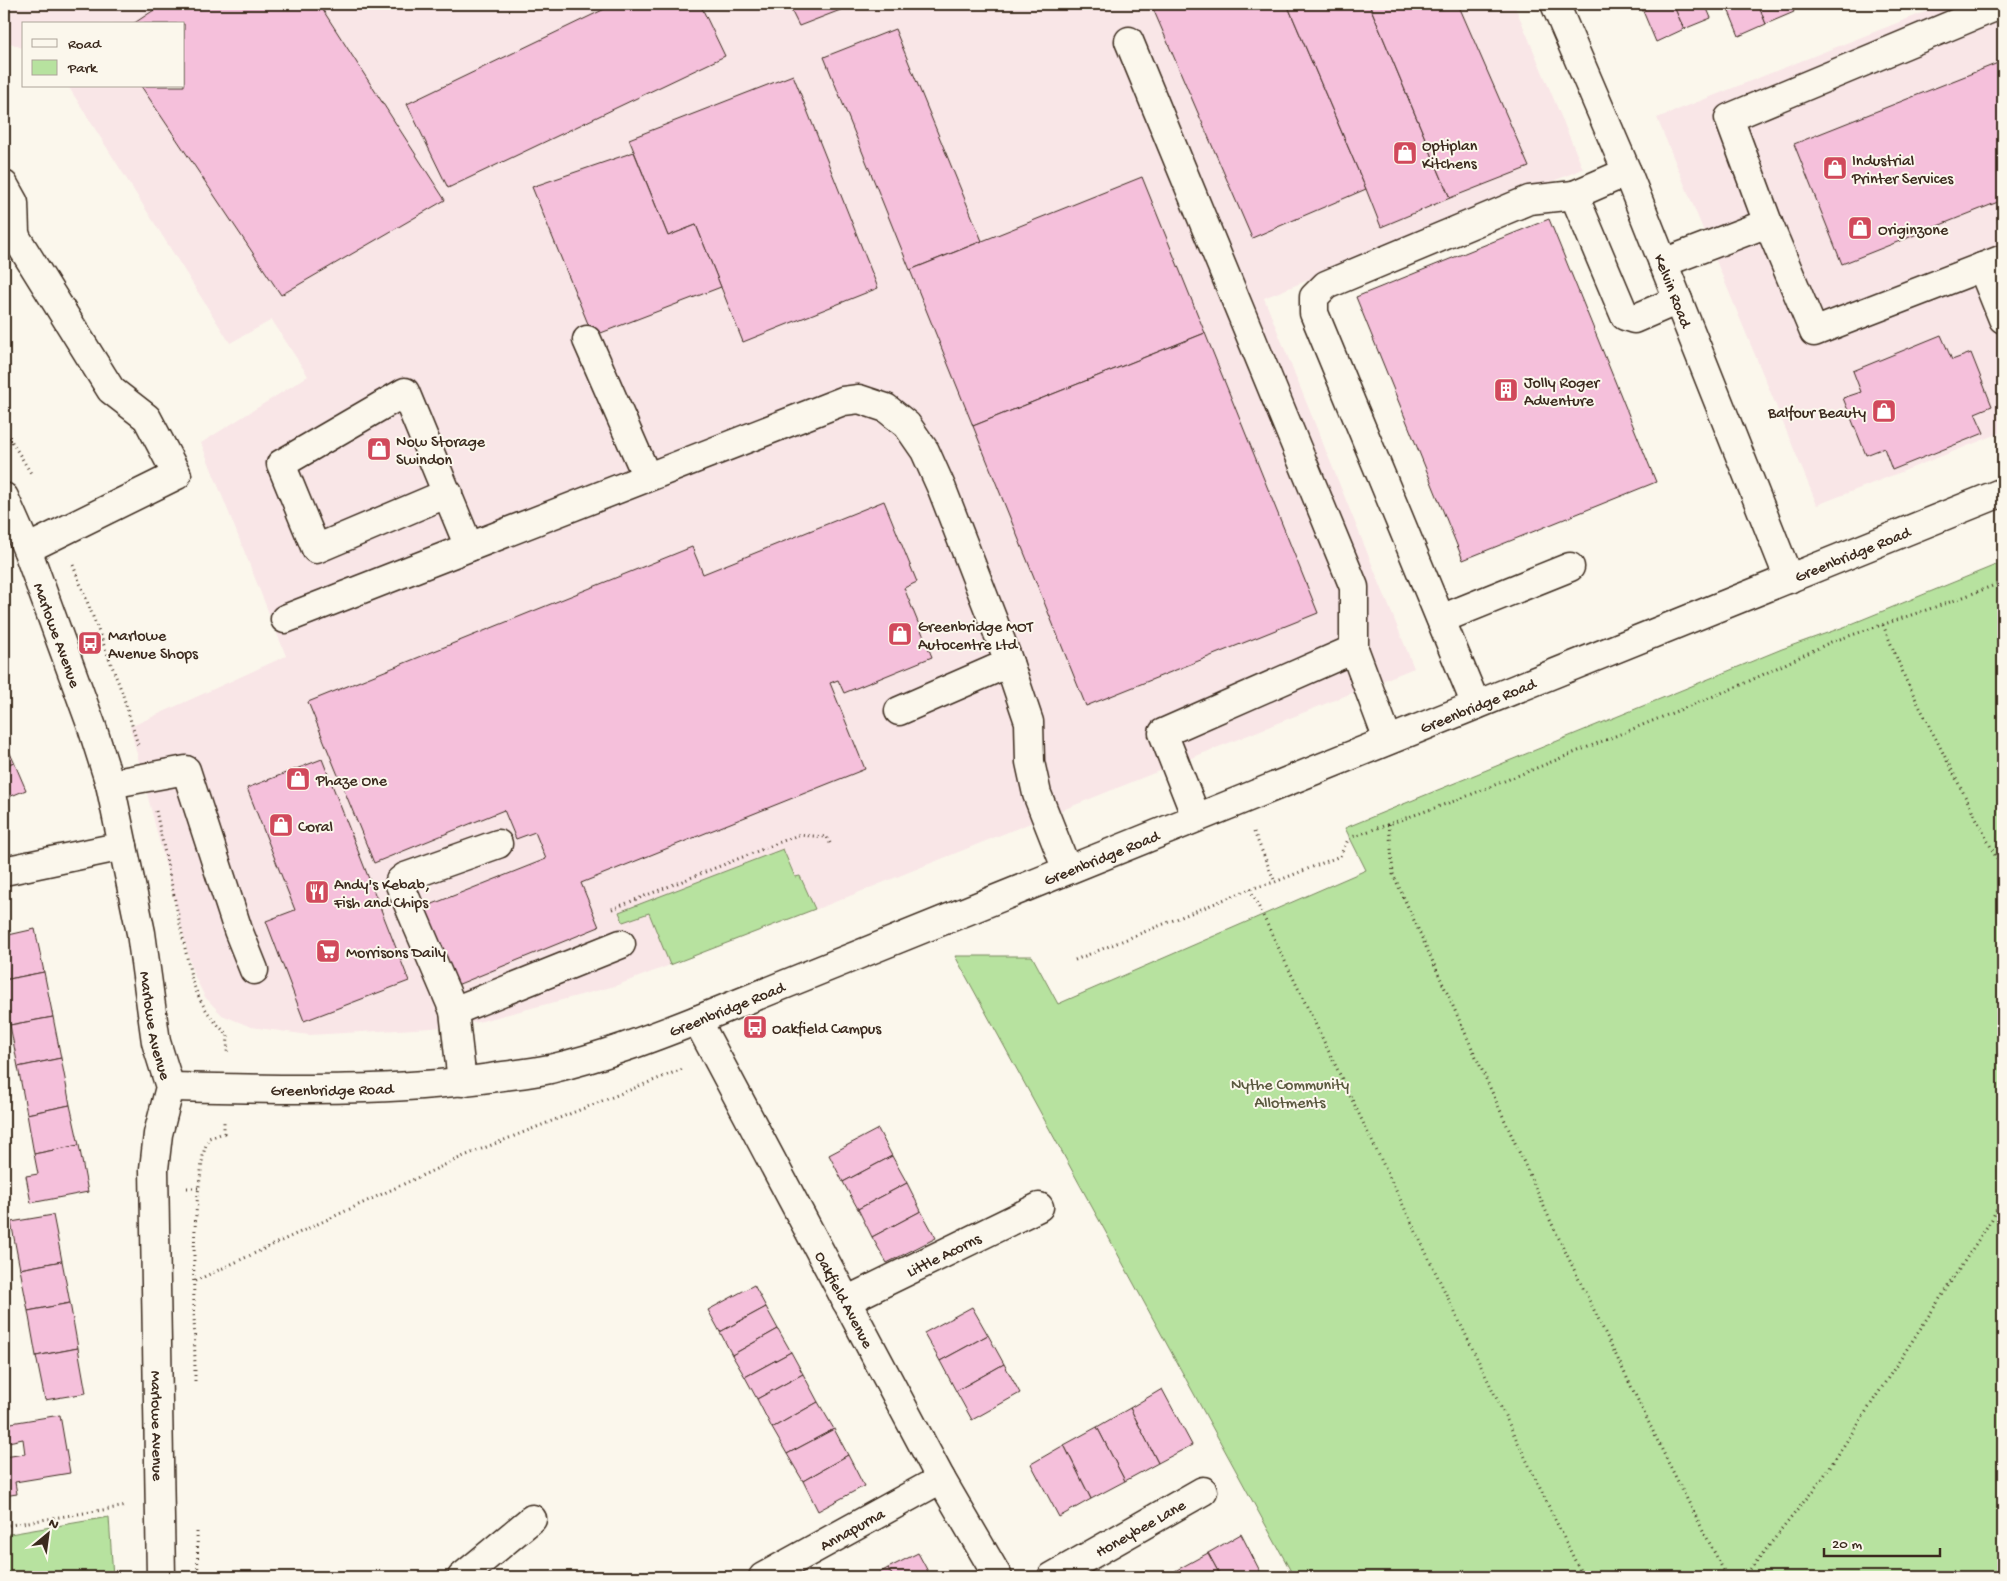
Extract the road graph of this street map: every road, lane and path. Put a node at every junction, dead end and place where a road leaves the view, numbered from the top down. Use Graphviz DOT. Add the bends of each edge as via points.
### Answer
graph roads {
  1 [pos="1555,4"];
  2 [pos="2002,4"];
  3 [pos="1129,41"];
  4 [pos="1627,172"];
  5 [pos="4,185"];
  6 [pos="1574,195"];
  7 [pos="1768,223"];
  8 [pos="1663,263"];
  9 [pos="1993,263"];
  10 [pos="1678,300"];
  11 [pos="2003,319"];
  12 [pos="587,340"];
  13 [pos="648,477"];
  14 [pos="2003,492"];
  15 [pos="448,493"];
  16 [pos="4,497"];
  17 [pos="469,547"];
  18 [pos="26,548"];
  19 [pos="1570,567"];
  20 [pos="1789,579"];
  21 [pos="2003,582"];
  22 [pos="1441,618"];
  23 [pos="285,619"];
  24 [pos="1883,625"];
  25 [pos="1354,649"];
  26 [pos="1009,663"];
  27 [pos="1476,705"];
  28 [pos="899,711"];
  29 [pos="1388,740"];
  30 [pos="110,784"];
  31 [pos="1240,800"];
  32 [pos="1196,818"];
  33 [pos="1389,824"];
  34 [pos="498,844"];
  35 [pos="831,845"];
  36 [pos="123,846"];
  37 [pos="1068,870"];
  38 [pos="2003,870"];
  39 [pos="4,871"];
  40 [pos="1275,882"];
  41 [pos="1250,889"];
  42 [pos="621,944"];
  43 [pos="1075,960"];
  44 [pos="254,970"];
  45 [pos="454,1011"];
  46 [pos="697,1020"];
  47 [pos="716,1056"];
  48 [pos="462,1082"];
  49 [pos="170,1087"];
  50 [pos="2003,1196"];
  51 [pos="1039,1207"];
  52 [pos="195,1282"];
  53 [pos="846,1301"];
  54 [pos="941,1479"];
  55 [pos="1202,1491"];
  56 [pos="160,1500"];
  57 [pos="532,1519"];
  58 [pos="4,1526"];
  59 [pos="162,1577"];
  60 [pos="462,1577"];
  61 [pos="763,1577"];
  62 [pos="998,1577"];
  63 [pos="1052,1577"];
  64 [pos="1583,1577"];
  65 [pos="1727,1577"];
  66 [pos="1744,1577"];
  1 -- 4 [label="street, Kelvin Road"];
  2 -- 7 [label="street" via="1729,118"];
  3 -- 25 [label="street" via="1354,587"];
  4 -- 6 [label="street"];
  4 -- 8 [label="street, Kelvin Road"];
  5 -- 18 [label="street" via="14,203 17,239 111,390 147,418 177,475"];
  6 -- 10 [label="street" via="1625,316 1634,319"];
  6 -- 22 [label="street" via="1530,200 1326,285 1314,297 1314,313"];
  7 -- 8 [label="street"];
  7 -- 9 [label="street" via="1814,332"];
  8 -- 10 [label="street, Kelvin Road"];
  9 -- 11 [label="street"];
  10 -- 20 [label="street, Kelvin Road"];
  12 -- 13 [label="street"];
  13 -- 17 [label="street"];
  13 -- 26 [label="street" via="843,400 859,399 886,408 908,425 924,451 942,489"];
  14 -- 20 [label="street, Greenbridge Road"];
  15 -- 15 [label="street" via="405,392 281,464 316,549"];
  15 -- 17 [label="street"];
  16 -- 18 [label="street, Marlowe Avenue"];
  17 -- 23 [label="street"];
  18 -- 30 [label="street, Marlowe Avenue"];
  19 -- 22 [label="street"];
  20 -- 27 [label="street, Greenbridge Road"];
  21 -- 24 [label="path"];
  22 -- 27 [label="street"];
  24 -- 33 [label="path" via="1831,642 1741,685 1460,799"];
  24 -- 38 [label="path" via="1906,680"];
  25 -- 29 [label="street"];
  25 -- 32 [label="street" via="1163,733"];
  26 -- 28 [label="street"];
  26 -- 37 [label="street" via="1029,722 1030,762 1037,794"];
  27 -- 29 [label="street, Greenbridge Road"];
  29 -- 31 [label="street, Greenbridge Road"];
  30 -- 36 [label="street, Marlowe Avenue"];
  30 -- 44 [label="street" via="186,770"];
  31 -- 32 [label="street, Greenbridge Road"];
  31 -- 40 [label="path"];
  32 -- 37 [label="street, Greenbridge Road"];
  33 -- 40 [label="path" via="1349,838 1340,856"];
  33 -- 65 [label="path" via="1393,874 1397,883 1550,1220"];
  34 -- 45 [label="street" via="400,880"];
  35 -- 42 [label="path" via="827,837 798,835 608,911"];
  36 -- 39 [label="street"];
  36 -- 49 [label="street, Marlowe Avenue" via="141,933 156,1042"];
  37 -- 46 [label="street, Greenbridge Road"];
  40 -- 41 [label="path"];
  41 -- 43 [label="path"];
  41 -- 64 [label="path"];
  42 -- 45 [label="street"];
  45 -- 48 [label="street"];
  46 -- 47 [label="street, Oakfield Avenue"];
  46 -- 48 [label="street, Greenbridge Road" via="597,1057 548,1069"];
  47 -- 52 [label="path" via="464,1156"];
  47 -- 53 [label="street, Oakfield Avenue"];
  48 -- 49 [label="street, Greenbridge Road" via="387,1089 310,1091"];
  49 -- 56 [label="street, Marlowe Avenue" via="158,1134 154,1169"];
  50 -- 66 [label="path" via="1992,1219 1822,1479"];
  51 -- 53 [label="street, Little Acorns"];
  53 -- 54 [label="street, Oakfield Avenue"];
  54 -- 61 [label="street, Annapurna"];
  54 -- 62 [label="street, Oakfield Avenue"];
  55 -- 63 [label="street, Honeybee Lane"];
  56 -- 58 [label="path"];
  56 -- 59 [label="street, Marlowe Avenue"];
  57 -- 60 [label="street"];
}
